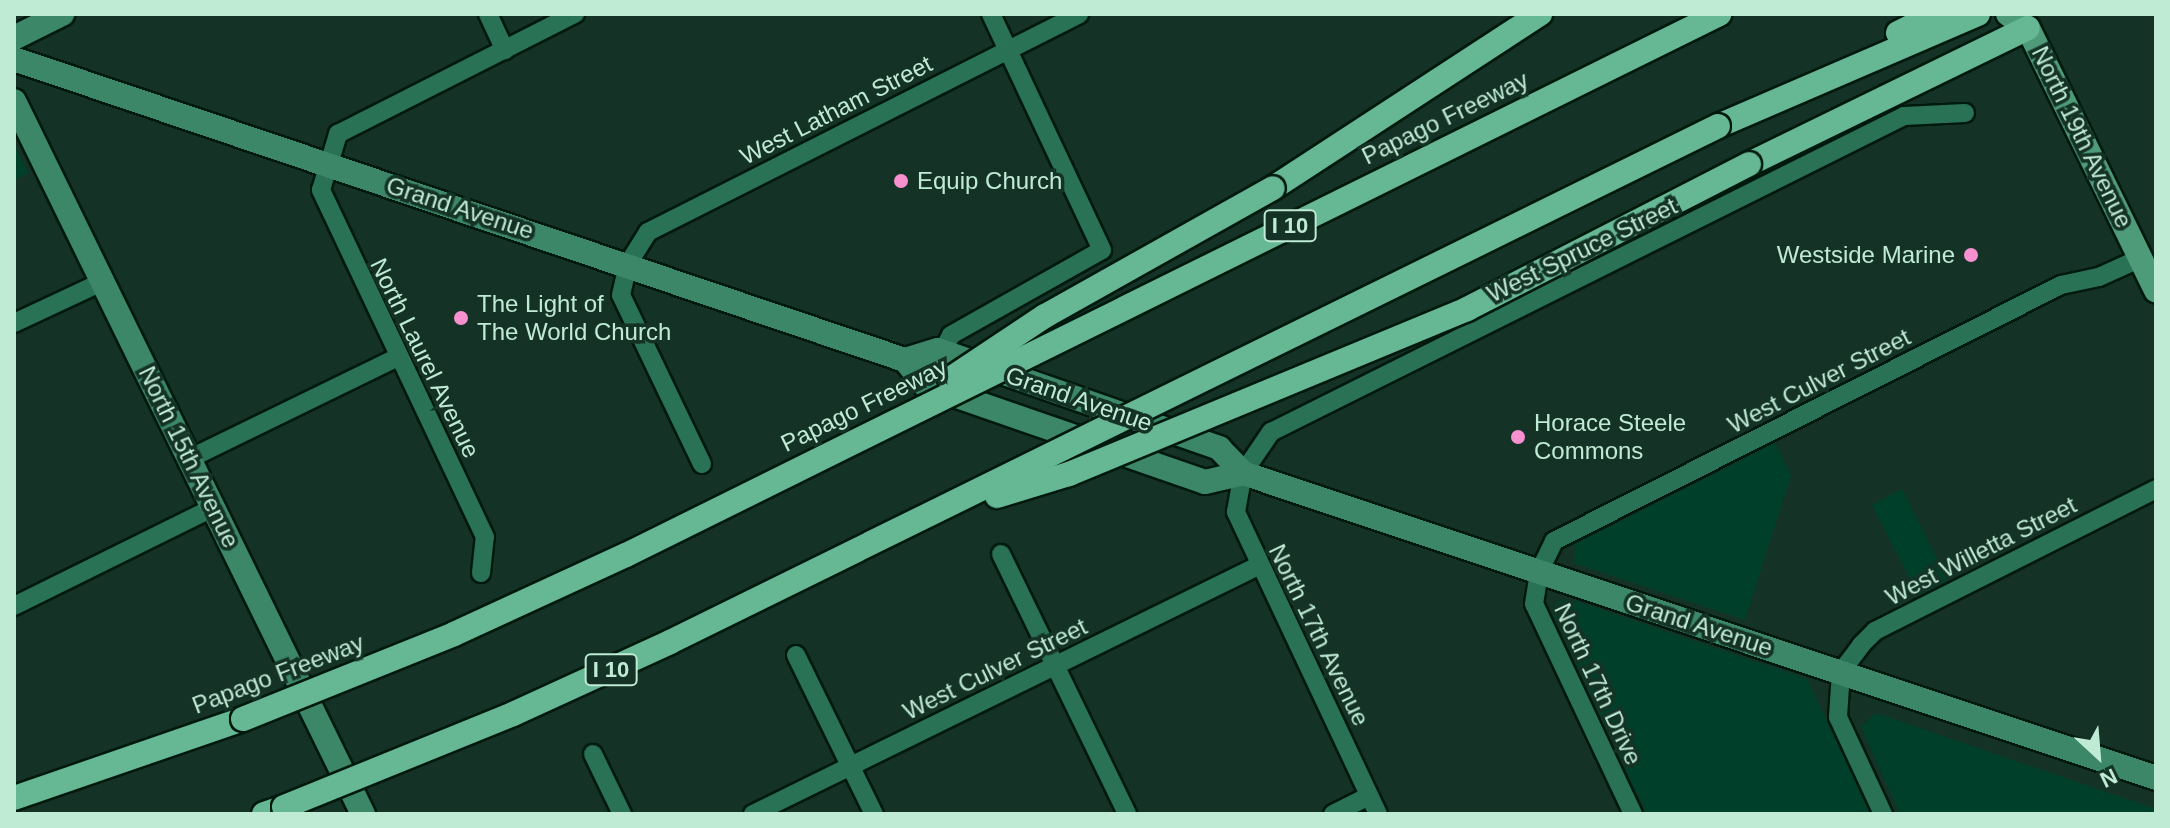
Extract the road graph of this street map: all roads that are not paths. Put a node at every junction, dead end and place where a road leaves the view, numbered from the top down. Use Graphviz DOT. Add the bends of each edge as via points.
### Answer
graph roads {
  1 [pos="62,14"];
  2 [pos="488,14"];
  3 [pos="575,14"];
  4 [pos="991,14"];
  5 [pos="1079,14"];
  6 [pos="1540,14"];
  7 [pos="1719,14"];
  8 [pos="1936,14"];
  9 [pos="1978,14"];
  10 [pos="2008,14"];
  11 [pos="2029,21"];
  12 [pos="14,38"];
  13 [pos="505,50"];
  14 [pos="1008,50"];
  15 [pos="14,59"];
  16 [pos="14,101"];
  17 [pos="1965,113"];
  18 [pos="1718,126"];
  19 [pos="326,164"];
  20 [pos="2141,258"];
  21 [pos="628,264"];
  22 [pos="102,282"];
  23 [pos="2156,290"];
  24 [pos="14,323"];
  25 [pos="938,350"];
  26 [pos="398,357"];
  27 [pos="905,360"];
  28 [pos="925,385"];
  29 [pos="861,437"];
  30 [pos="191,458"];
  31 [pos="702,464"];
  32 [pos="1243,473"];
  33 [pos="2156,489"];
  34 [pos="214,507"];
  35 [pos="930,516"];
  36 [pos="1001,554"];
  37 [pos="1258,566"];
  38 [pos="1539,572"];
  39 [pos="481,573"];
  40 [pos="14,606"];
  41 [pos="796,655"];
  42 [pos="1055,666"];
  43 [pos="1841,672"];
  44 [pos="593,754"];
  45 [pos="851,767"];
  46 [pos="100,770"];
  47 [pos="2156,778"];
  48 [pos="1369,796"];
  49 [pos="14,798"];
  50 [pos="14,807"];
  51 [pos="274,810"];
  52 [pos="363,814"];
  53 [pos="622,814"];
  54 [pos="753,814"];
  55 [pos="874,814"];
  56 [pos="1127,814"];
  57 [pos="1333,814"];
  58 [pos="1378,814"];
  59 [pos="1633,814"];
  60 [pos="1883,814"];
  1 -- 12 [label="main road"];
  2 -- 13 [label="street"];
  3 -- 13 [label="street"];
  4 -- 14 [label="street"];
  5 -- 14 [label="street, West Latham Street"];
  6 -- 29 [label="highway, bridge" via="1249,204 1045,316"];
  7 -- 29 [label="highway, Papago Freeway / I 10, bridge"];
  8 -- 18 [label="highway, I 10"];
  9 -- 18 [label="highway"];
  10 -- 11 [label="main road, North 19th Avenue"];
  11 -- 20 [label="main road, North 19th Avenue"];
  11 -- 35 [label="highway, bridge" via="1467,309 1069,474"];
  13 -- 19 [label="street" via="338,134"];
  14 -- 21 [label="street, West Latham Street" via="648,232"];
  14 -- 25 [label="street" via="1102,250 951,335"];
  15 -- 19 [label="main road, Grand Avenue"];
  16 -- 22 [label="main road, North 15th Avenue"];
  17 -- 32 [label="street, West Spruce Street" via="1904,116 1294,419 1271,432"];
  18 -- 35 [label="highway, I 10, bridge"];
  19 -- 21 [label="main road, Grand Avenue"];
  19 -- 26 [label="street, North Laurel Avenue" via="321,197"];
  20 -- 23 [label="main road, North 19th Avenue"];
  20 -- 38 [label="street, West Culver Street" via="2099,277 2061,285 1554,541"];
  21 -- 27 [label="main road, Grand Avenue"];
  21 -- 31 [label="street" via="621,295"];
  22 -- 24 [label="street"];
  22 -- 30 [label="main road, North 15th Avenue"];
  25 -- 27 [label="main road"];
  25 -- 28 [label="street"];
  25 -- 32 [label="main road, Grand Avenue" via="1219,448"];
  26 -- 30 [label="street"];
  26 -- 39 [label="street, North Laurel Avenue" via="485,537"];
  27 -- 28 [label="main road"];
  28 -- 32 [label="main road, Grand Avenue" via="1205,482"];
  29 -- 46 [label="highway, Papago Freeway / I 10, bridge" via="538,596 243,719"];
  30 -- 34 [label="main road, North 15th Avenue"];
  32 -- 37 [label="street, North 17th Avenue" via="1236,512"];
  32 -- 38 [label="main road, Grand Avenue"];
  33 -- 43 [label="street, West Willetta Street" via="1875,631"];
  34 -- 40 [label="street"];
  34 -- 52 [label="main road, North 15th Avenue"];
  35 -- 51 [label="highway, I 10, bridge" via="583,684"];
  36 -- 42 [label="street"];
  37 -- 42 [label="street, West Culver Street"];
  37 -- 48 [label="street, North 17th Avenue"];
  38 -- 43 [label="main road, Grand Avenue"];
  38 -- 59 [label="street, North 17th Drive" via="1534,604"];
  41 -- 45 [label="street"];
  42 -- 45 [label="street, West Culver Street"];
  42 -- 56 [label="street"];
  43 -- 47 [label="main road, Grand Avenue"];
  43 -- 60 [label="street" via="1838,717"];
  44 -- 53 [label="street"];
  45 -- 54 [label="street, West Culver Street"];
  45 -- 55 [label="street"];
  46 -- 49 [label="highway, Papago Freeway / I 10"];
  46 -- 50 [label="highway"];
  48 -- 57 [label="street"];
  48 -- 58 [label="street, North 17th Avenue"];
}
